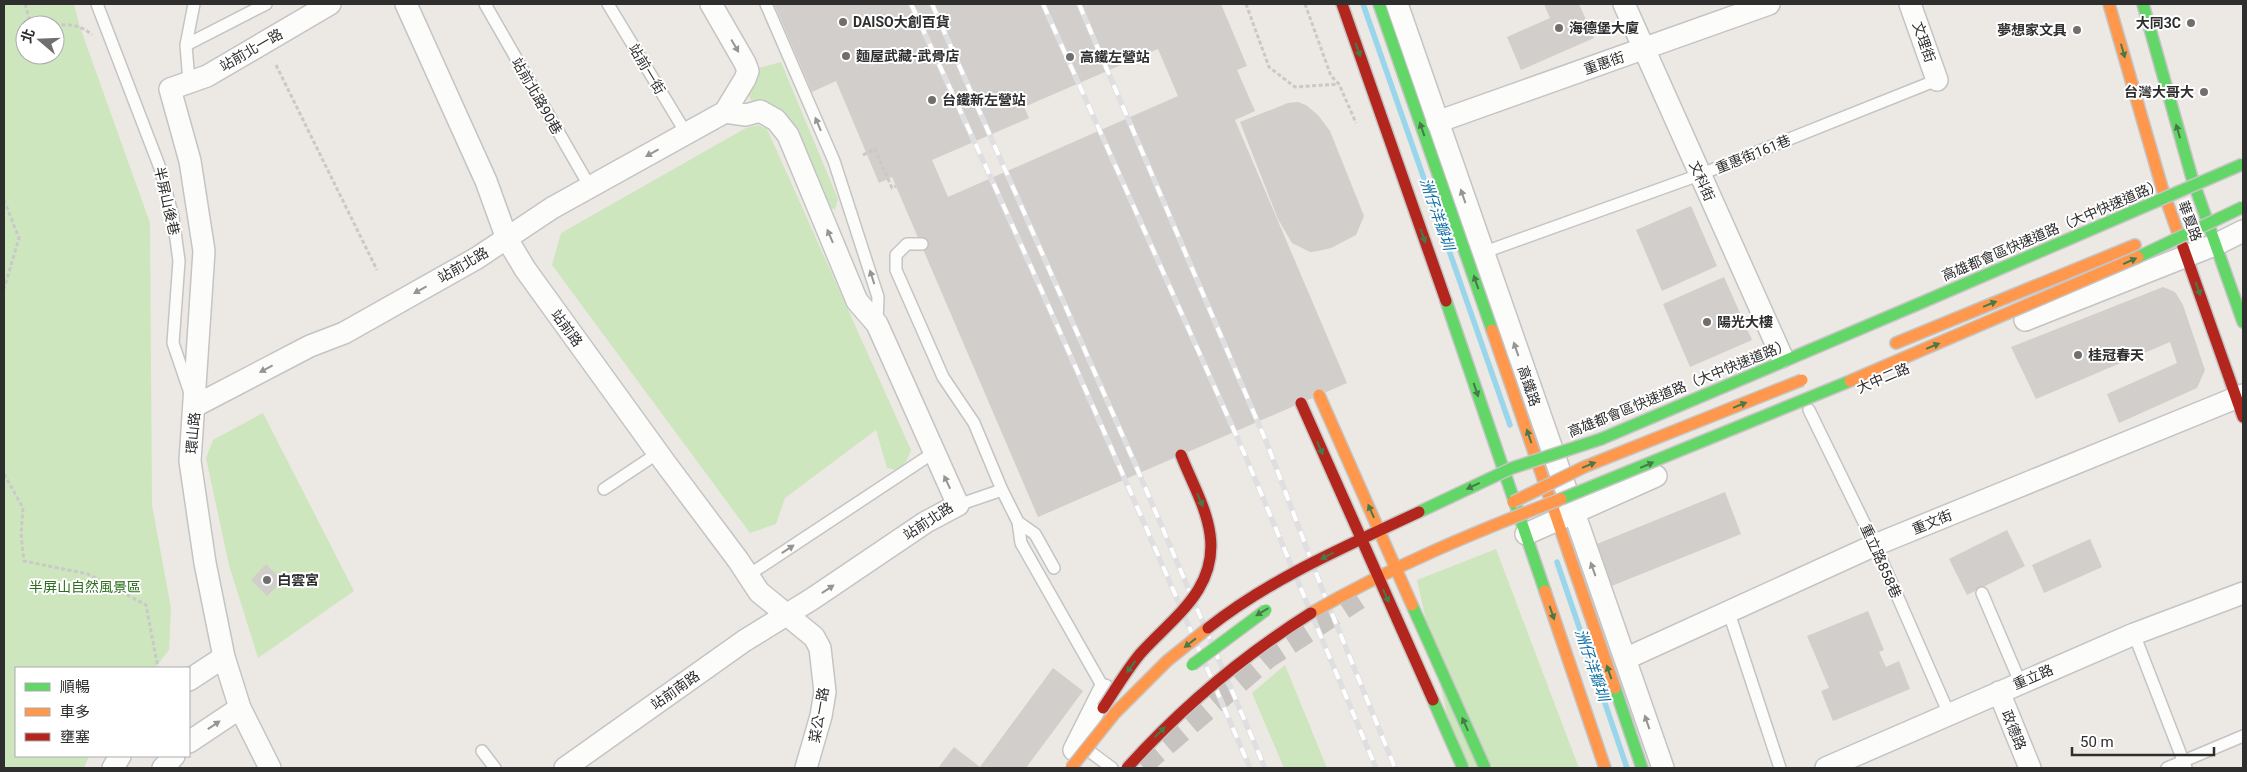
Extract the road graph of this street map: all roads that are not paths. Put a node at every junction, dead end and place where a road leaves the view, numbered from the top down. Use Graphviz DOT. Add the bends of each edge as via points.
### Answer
graph roads {
  1 [pos="96,4"];
  2 [pos="194,4"];
  3 [pos="266,4"];
  4 [pos="330,4"];
  5 [pos="406,4"];
  6 [pos="485,4"];
  7 [pos="608,4"];
  8 [pos="711,4"];
  9 [pos="766,4"];
  10 [pos="1342,4"];
  11 [pos="1379,4"];
  12 [pos="1397,4"];
  13 [pos="1624,4"];
  14 [pos="1769,4"];
  15 [pos="1910,4"];
  16 [pos="2110,4"];
  17 [pos="2143,4"];
  18 [pos="186,45"];
  19 [pos="1644,49"];
  20 [pos="1937,80"];
  21 [pos="180,85"];
  22 [pos="725,112"];
  23 [pos="1437,122"];
  24 [pos="686,134"];
  25 [pos="2243,155"];
  26 [pos="2243,164"];
  27 [pos="1699,175"];
  28 [pos="2192,178"];
  29 [pos="590,187"];
  30 [pos="2163,191"];
  31 [pos="2207,198"];
  32 [pos="2243,207"];
  33 [pos="2119,211"];
  34 [pos="2206,214"];
  35 [pos="2162,219"];
  36 [pos="2176,227"];
  37 [pos="2243,231"];
  38 [pos="507,239"];
  39 [pos="922,244"];
  40 [pos="2217,244"];
  41 [pos="2080,248"];
  42 [pos="1482,253"];
  43 [pos="2186,256"];
  44 [pos="2155,270"];
  45 [pos="2013,271"];
  46 [pos="1916,305"];
  47 [pos="2022,315"];
  48 [pos="2243,322"];
  49 [pos="877,324"];
  50 [pos="1892,345"];
  51 [pos="1782,357"];
  52 [pos="1814,376"];
  53 [pos="1319,395"];
  54 [pos="1301,403"];
  55 [pos="2241,403"];
  56 [pos="195,406"];
  57 [pos="1809,410"];
  58 [pos="1601,439"];
  59 [pos="1543,451"];
  60 [pos="933,453"];
  61 [pos="658,454"];
  62 [pos="1181,455"];
  63 [pos="1503,466"];
  64 [pos="604,489"];
  65 [pos="1002,490"];
  66 [pos="1499,492"];
  67 [pos="958,505"];
  68 [pos="1566,517"];
  69 [pos="1018,522"];
  70 [pos="1526,534"];
  71 [pos="1393,540"];
  72 [pos="1875,545"];
  73 [pos="1439,547"];
  74 [pos="1358,556"];
  75 [pos="1054,568"];
  76 [pos="747,576"];
  77 [pos="1982,593"];
  78 [pos="2243,593"];
  79 [pos="1274,605"];
  80 [pos="1729,613"];
  81 [pos="787,615"];
  82 [pos="2134,634"];
  83 [pos="224,657"];
  84 [pos="1625,658"];
  85 [pos="1180,674"];
  86 [pos="190,679"];
  87 [pos="2020,682"];
  88 [pos="1104,689"];
  89 [pos="1999,692"];
  90 [pos="240,708"];
  91 [pos="1948,714"];
  92 [pos="2243,736"];
  93 [pos="190,741"];
  94 [pos="1079,743"];
  95 [pos="1110,747"];
  96 [pos="482,751"];
  97 [pos="119,757"];
  98 [pos="173,757"];
  99 [pos="2185,765"];
  100 [pos="113,768"];
  101 [pos="163,768"];
  102 [pos="270,768"];
  103 [pos="495,768"];
  104 [pos="565,768"];
  105 [pos="806,768"];
  106 [pos="1060,768"];
  107 [pos="1071,768"];
  108 [pos="1094,768"];
  109 [pos="1112,768"];
  110 [pos="1127,768"];
  111 [pos="1463,768"];
  112 [pos="1485,768"];
  113 [pos="1605,768"];
  114 [pos="1642,768"];
  115 [pos="1662,768"];
  116 [pos="1780,768"];
  117 [pos="1826,768"];
  118 [pos="2030,768"];
  119 [pos="2167,768"];
  1 -- 56 [label="lane, 半屏山後巷" via="160,168 173,217 179,261 173,343"];
  2 -- 18 [label="lane"];
  3 -- 18 [label="lane"];
  4 -- 21 [label="street, 站前北一路" via="212,73"];
  5 -- 38 [label="street, 站前路" via="470,146"];
  6 -- 29 [label="lane, 站前北路90巷"];
  7 -- 24 [label="lane, 站前一街"];
  8 -- 22 [label="street, 站前北路, one-way" via="748,71"];
  49 -- 9 [label="lane, 站前北路, one-way" via="878,297 834,161"];
  10 -- 63 [label="main road, one-way"];
  59 -- 11 [label="main road, 高鐵路, one-way"];
  12 -- 23 [label="street, 高鐵路"];
  13 -- 19 [label="street, 文科街"];
  14 -- 19 [label="street, 重惠街"];
  15 -- 20 [label="street, 文理街"];
  16 -- 30 [label="main road, 華夏路, one-way"];
  28 -- 17 [label="main road, 華夏路, one-way"];
  18 -- 21 [label="lane"];
  19 -- 23 [label="street, 重惠街"];
  19 -- 27 [label="street, 文科街"];
  20 -- 27 [label="lane, 重惠街161巷"];
  21 -- 56 [label="street, 環山路" via="204,251"];
  22 -- 24 [label="street, 站前北路"];
  49 -- 22 [label="street, 站前北路, one-way" via="857,301 788,136 776,120 760,111 746,115"];
  42 -- 23 [label="street, 高鐵路, one-way"];
  24 -- 29 [label="street, 站前北路, one-way"];
  25 -- 28 [label="street"];
  26 -- 46 [label="main road, 高雄都會區快速道路（大中快速道路）, bridge"];
  27 -- 42 [label="lane, 重惠街161巷"];
  27 -- 51 [label="street, 文科街"];
  28 -- 30 [label="street"];
  28 -- 34 [label="main road, 華夏路"];
  29 -- 38 [label="street, 站前北路"];
  30 -- 33 [label="street"];
  30 -- 36 [label="main road, 華夏路"];
  31 -- 35 [label="main road"];
  73 -- 32 [label="main road, one-way, bridge" via="1591,489 2028,306 2171,243"];
  33 -- 45 [label="street" via="2108,231"];
  33 -- 51 [label="street"];
  34 -- 36 [label="main road"];
  34 -- 40 [label="main road, 華夏路"];
  36 -- 43 [label="main road, 華夏路"];
  50 -- 36 [label="main road, one-way"];
  37 -- 40 [label="street, 大中二路"];
  38 -- 56 [label="street, 站前北路, one-way" via="344,333 310,346"];
  38 -- 61 [label="street, 站前路" via="525,269"];
  39 -- 65 [label="lane" via="907,244 896,255 896,270 943,377 974,423"];
  40 -- 43 [label="street, 大中二路"];
  40 -- 48 [label="main road, 華夏路"];
  41 -- 46 [label="main road, bridge"];
  59 -- 42 [label="street, 高鐵路, one-way"];
  43 -- 44 [label="street, 大中二路"];
  43 -- 55 [label="main road, 華夏路, one-way"];
  44 -- 47 [label="street" via="2110,278"];
  44 -- 57 [label="street, 大中二路" via="1977,338"];
  46 -- 58 [label="main road, 高雄都會區快速道路（大中快速道路）"];
  49 -- 60 [label="street, 站前北路"];
  51 -- 59 [label="street"];
  73 -- 52 [label="main road, one-way, bridge" via="1501,509 1584,467"];
  112 -- 53 [label="main road, one-way, bridge"];
  54 -- 111 [label="main road, one-way, bridge"];
  55 -- 72 [label="street, 重文街"];
  56 -- 83 [label="street, 環山路" via="190,461 205,563"];
  57 -- 68 [label="street, 大中二路"];
  57 -- 72 [label="lane, 重立路858巷"];
  58 -- 66 [label="main road, bridge"];
  58 -- 107 [label="main road, 高雄都會區快速道路（大中快速道路）, one-way, bridge" via="1512,468 1299,569 1223,616 1166,661 1115,713"];
  59 -- 63 [label="street"];
  59 -- 68 [label="street, 高鐵路"];
  67 -- 60 [label="street, 站前北路, one-way"];
  76 -- 60 [label="lane, one-way"];
  61 -- 64 [label="lane"];
  61 -- 76 [label="street, 站前路"];
  62 -- 106 [label="main road, one-way, bridge" via="1208,524 1211,545 1206,581 1191,604 1137,659"];
  63 -- 70 [label="main road"];
  65 -- 67 [label="lane"];
  65 -- 69 [label="lane"];
  81 -- 67 [label="street, 站前北路, one-way" via="926,522"];
  68 -- 70 [label="street, 大中二路"];
  84 -- 68 [label="street, 高鐵路, one-way"];
  114 -- 68 [label="main road, 高鐵路, one-way"];
  69 -- 75 [label="lane" via="1035,534"];
  69 -- 88 [label="lane" via="1021,543"];
  70 -- 113 [label="main road, one-way"];
  71 -- 74 [label="main road, bridge"];
  72 -- 80 [label="street, 重文街"];
  72 -- 91 [label="lane, 重立路858巷"];
  110 -- 73 [label="main road, one-way, bridge" via="1200,692 1260,644 1327,602"];
  76 -- 81 [label="street, 站前路" via="759,592"];
  77 -- 87 [label="lane"];
  78 -- 82 [label="street, 重立路"];
  79 -- 85 [label="main road, one-way, bridge"];
  80 -- 84 [label="street, 重文街"];
  80 -- 116 [label="lane"];
  81 -- 104 [label="street, 站前南路" via="744,641"];
  81 -- 105 [label="street, 菜公一路" via="814,637 820,648 824,670 821,716"];
  82 -- 87 [label="street, 重立路"];
  82 -- 99 [label="lane"];
  83 -- 86 [label="street"];
  83 -- 90 [label="street, 環山路"];
  115 -- 84 [label="street, 高鐵路, one-way"];
  87 -- 89 [label="street, 重立路"];
  88 -- 94 [label="street"];
  89 -- 91 [label="street, 重立路"];
  89 -- 118 [label="street, 政德路"];
  93 -- 90 [label="street, one-way"];
  90 -- 102 [label="street, 環山路"];
  91 -- 117 [label="street, 重立路"];
  92 -- 99 [label="lane"];
  94 -- 106 [label="street"];
  94 -- 109 [label="lane"];
  95 -- 108 [label="main road"];
  96 -- 103 [label="lane"];
  97 -- 100 [label="street"];
  98 -- 101 [label="street"];
  99 -- 119 [label="lane"];
}
